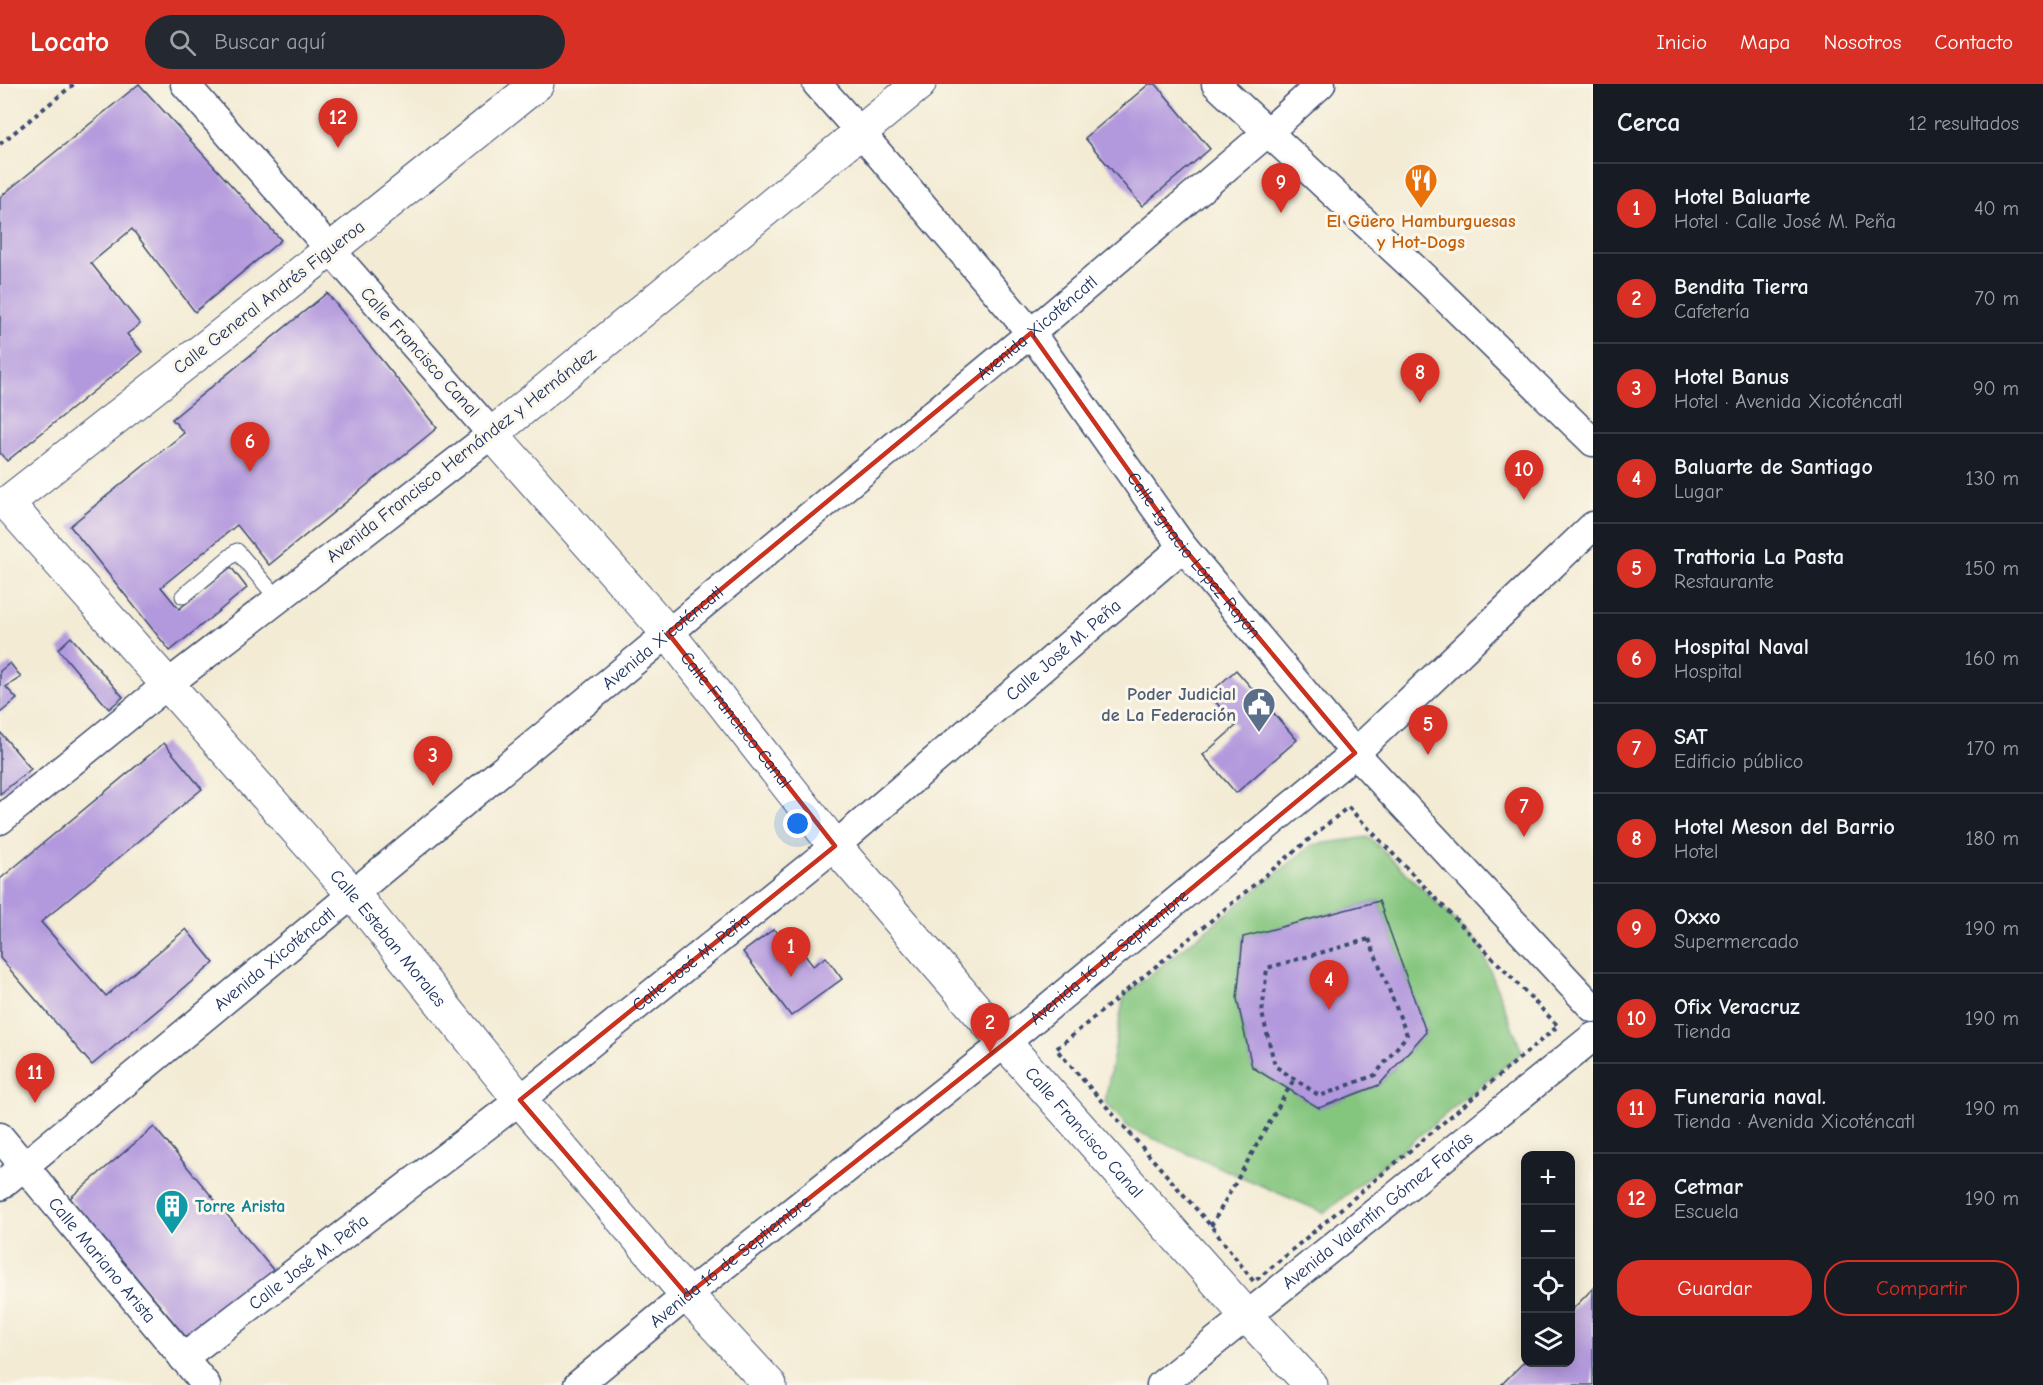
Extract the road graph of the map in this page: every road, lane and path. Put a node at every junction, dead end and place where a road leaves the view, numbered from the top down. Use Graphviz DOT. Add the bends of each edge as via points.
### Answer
graph roads {
  1 [pos="74,84"];
  2 [pos="184,84"];
  3 [pos="537,84"];
  4 [pos="817,84"];
  5 [pos="919,84"];
  6 [pos="1216,84"];
  7 [pos="1321,84"];
  8 [pos="860,132"];
  9 [pos="1268,132"];
  10 [pos="0,144"];
  11 [pos="330,250"];
  12 [pos="1031,333"];
  13 [pos="492,434"];
  14 [pos="1593,442"];
  15 [pos="2,502"];
  16 [pos="1593,526"];
  17 [pos="1183,547"];
  18 [pos="183,597"];
  19 [pos="278,599"];
  20 [pos="668,633"];
  21 [pos="168,684"];
  22 [pos="1355,753"];
  23 [pos="0,820"];
  24 [pos="835,846"];
  25 [pos="353,894"];
  26 [pos="1593,1008"];
  27 [pos="1593,1037"];
  28 [pos="1005,1043"];
  29 [pos="1294,1079"];
  30 [pos="520,1100"];
  31 [pos="0,1137"];
  32 [pos="24,1166"];
  33 [pos="0,1186"];
  34 [pos="1211,1226"];
  35 [pos="687,1295"];
  36 [pos="1247,1316"];
  37 [pos="183,1358"];
  38 [pos="206,1385"];
  39 [pos="578,1385"];
  40 [pos="770,1385"];
  41 [pos="1161,1385"];
  42 [pos="1311,1385"];
  1 -- 10 [label="path"];
  2 -- 11 [label="street, Calle Francisco Canal"];
  3 -- 11 [label="main road, Calle General Andrés Figueroa"];
  4 -- 8 [label="street, Calle Ignacio López Rayón"];
  5 -- 8 [label="main road, Avenida Francisco Hernández y Hernández"];
  6 -- 9 [label="street"];
  7 -- 9 [label="street, Avenida Xicoténcatl"];
  8 -- 12 [label="street, Calle Ignacio López Rayón"];
  8 -- 13 [label="main road, Avenida Francisco Hernández y Hernández"];
  9 -- 12 [label="street, Avenida Xicoténcatl"];
  9 -- 14 [label="street"];
  11 -- 13 [label="street, Calle Francisco Canal"];
  11 -- 15 [label="main road, Calle General Andrés Figueroa"];
  12 -- 17 [label="street, Calle Ignacio López Rayón"];
  12 -- 20 [label="street, Avenida Xicoténcatl"];
  13 -- 19 [label="street, Avenida Francisco Hernández y Hernández"];
  13 -- 20 [label="main road, Calle Francisco Canal"];
  15 -- 21 [label="main road, Calle Esteban Morales"];
  16 -- 22 [label="street, Avenida 16 de Septiembre"];
  17 -- 22 [label="street, Calle Ignacio López Rayón"];
  17 -- 24 [label="street, Calle José M. Peña"];
  18 -- 19 [label="lane" via="237,551"];
  19 -- 21 [label="street, Avenida Francisco Hernández y Hernández"];
  20 -- 24 [label="main road, Calle Francisco Canal"];
  20 -- 25 [label="street, Avenida Xicoténcatl"];
  21 -- 23 [label="street, Avenida Francisco Hernández y Hernández"];
  21 -- 25 [label="main road, Calle Esteban Morales"];
  22 -- 26 [label="street, Calle Ignacio López Rayón"];
  22 -- 28 [label="street, Avenida 16 de Septiembre"];
  24 -- 28 [label="main road, Calle Francisco Canal"];
  24 -- 30 [label="street, Calle José M. Peña"];
  25 -- 30 [label="main road, Calle Esteban Morales"];
  25 -- 32 [label="street, Avenida Xicoténcatl"];
  27 -- 36 [label="street, Avenida Valentín Gómez Farías"];
  28 -- 35 [label="street, Avenida 16 de Septiembre"];
  28 -- 36 [label="main road, Calle Francisco Canal"];
  29 -- 29 [label="path" via="1275,1066 1262,1013 1267,968 1369,939 1407,1035 1375,1075 1320,1096"];
  29 -- 34 [label="path"];
  30 -- 35 [label="main road, Calle Esteban Morales"];
  30 -- 37 [label="street, Calle José M. Peña"];
  31 -- 32 [label="street, Calle Mariano Arista"];
  32 -- 33 [label="street, Avenida Xicoténcatl"];
  32 -- 37 [label="street, Calle Mariano Arista"];
  34 -- 34 [label="path" via="1254,1282 1558,1026 1348,807 1056,1049"];
  35 -- 39 [label="street, Avenida 16 de Septiembre"];
  35 -- 40 [label="main road, Calle Esteban Morales"];
  36 -- 41 [label="street, Avenida Valentín Gómez Farías"];
  36 -- 42 [label="main road, Calle Francisco Canal"];
  37 -- 38 [label="street, Calle Mariano Arista"];
}
